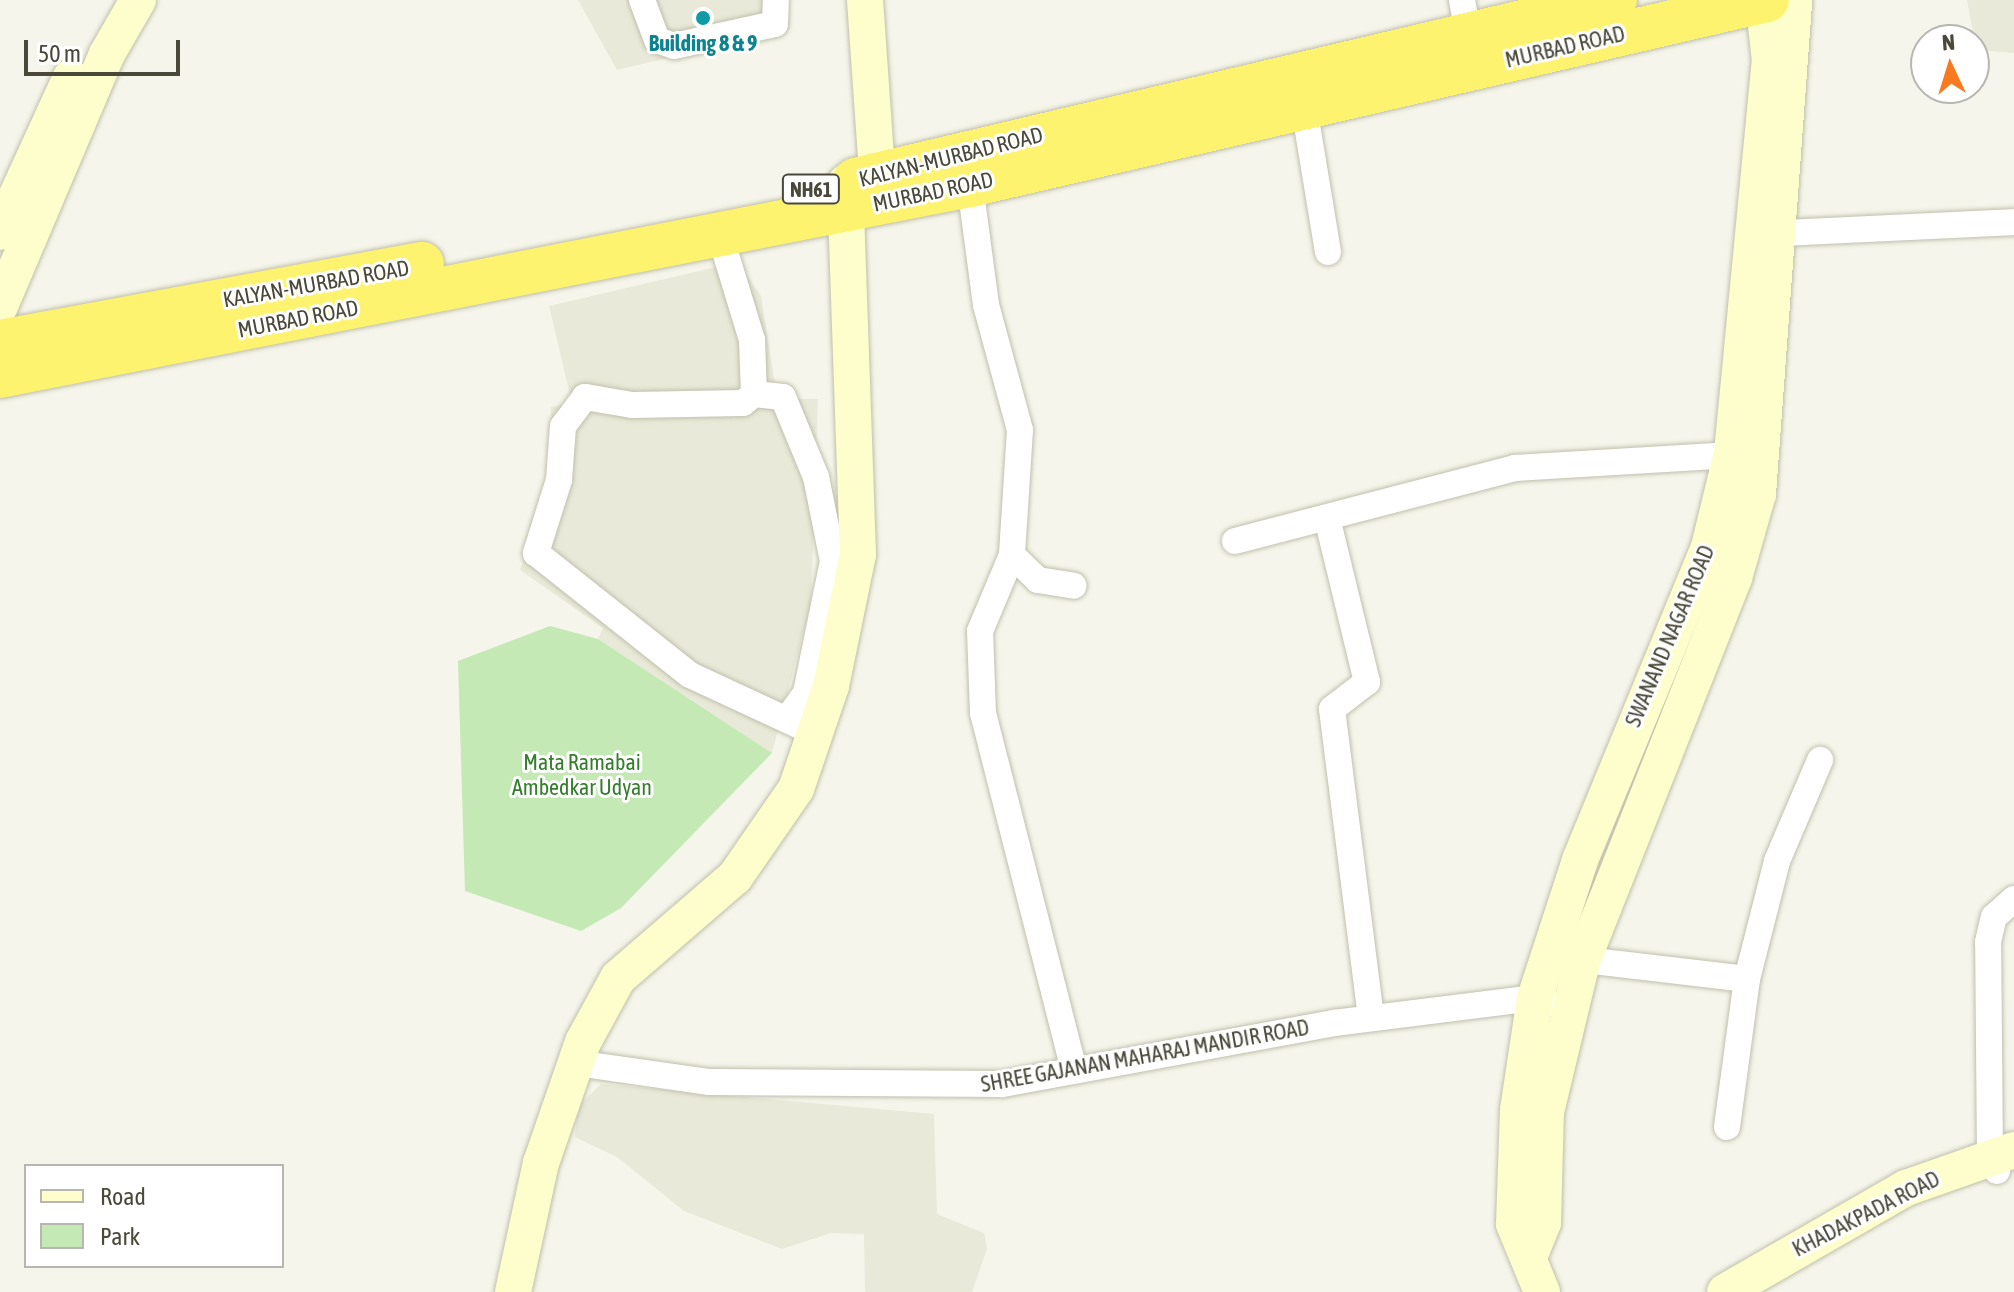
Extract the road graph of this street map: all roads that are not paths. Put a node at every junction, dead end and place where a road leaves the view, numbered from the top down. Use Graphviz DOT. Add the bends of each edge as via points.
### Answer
graph roads {
  1 [pos="111,0"];
  2 [pos="138,0"];
  3 [pos="642,0"];
  4 [pos="776,0"];
  5 [pos="865,0"];
  6 [pos="1615,0"];
  7 [pos="1764,0"];
  8 [pos="1794,0"];
  9 [pos="1477,16"];
  10 [pos="96,49"];
  11 [pos="1304,107"];
  12 [pos="1175,119"];
  13 [pos="970,185"];
  14 [pos="861,193"];
  15 [pos="2014,222"];
  16 [pos="0,232"];
  17 [pos="719,232"];
  18 [pos="1763,234"];
  19 [pos="1328,252"];
  20 [pos="476,268"];
  21 [pos="0,306"];
  22 [pos="0,342"];
  23 [pos="0,376"];
  24 [pos="754,394"];
  25 [pos="1746,454"];
  26 [pos="1328,522"];
  27 [pos="1235,541"];
  28 [pos="1725,552"];
  29 [pos="1012,555"];
  30 [pos="1074,586"];
  31 [pos="802,726"];
  32 [pos="1820,760"];
  33 [pos="2014,899"];
  34 [pos="1545,953"];
  35 [pos="1582,962"];
  36 [pos="1747,979"];
  37 [pos="1535,998"];
  38 [pos="1569,1008"];
  39 [pos="1371,1018"];
  40 [pos="576,1063"];
  41 [pos="1074,1071"];
  42 [pos="1532,1111"];
  43 [pos="1727,1127"];
  44 [pos="2004,1161"];
  45 [pos="1911,1196"];
  46 [pos="513,1292"];
  47 [pos="1542,1292"];
  48 [pos="1725,1292"];
  49 [pos="1752,1292"];
  1 -- 10 [label="street"];
  2 -- 10 [label="street"];
  3 -- 4 [label="street" via="651,30 674,46 775,24"];
  5 -- 14 [label="street"];
  6 -- 9 [label="highway, KALYAN-MURBAD ROAD / NH61"];
  7 -- 11 [label="highway, MURBAD ROAD / NH61"];
  7 -- 18 [label="street, SWANAND NAGAR ROAD" via="1770,61"];
  8 -- 18 [label="street, SWANAND NAGAR ROAD"];
  9 -- 12 [label="highway, KALYAN-MURBAD ROAD / NH61"];
  10 -- 16 [label="street"];
  10 -- 21 [label="street"];
  11 -- 12 [label="highway, MURBAD ROAD / NH61"];
  11 -- 19 [label="street"];
  12 -- 13 [label="highway, MURBAD ROAD / NH61"];
  12 -- 14 [label="highway, KALYAN-MURBAD ROAD / NH61"];
  13 -- 14 [label="highway, MURBAD ROAD / NH61"];
  13 -- 29 [label="street" via="986,305 1020,430"];
  14 -- 17 [label="highway, MURBAD ROAD / NH61"];
  14 -- 20 [label="highway, KALYAN-MURBAD ROAD / NH61"];
  14 -- 31 [label="street" via="858,555"];
  15 -- 18 [label="street"];
  17 -- 20 [label="highway, MURBAD ROAD / NH61"];
  17 -- 24 [label="street" via="752,340"];
  18 -- 25 [label="street, SWANAND NAGAR ROAD"];
  20 -- 22 [label="highway, KALYAN-MURBAD ROAD / NH61"];
  20 -- 23 [label="highway, MURBAD ROAD / NH61"];
  24 -- 31 [label="street" via="783,397 816,477 833,561"];
  24 -- 31 [label="street" via="743,403 632,405 585,397 563,426 559,480 535,546 543,565 690,675"];
  25 -- 26 [label="street" via="1515,468"];
  25 -- 28 [label="street, SWANAND NAGAR ROAD"];
  26 -- 27 [label="street"];
  26 -- 39 [label="street" via="1367,682 1332,709"];
  28 -- 34 [label="street, SWANAND NAGAR ROAD"];
  28 -- 35 [label="street, SWANAND NAGAR ROAD"];
  29 -- 30 [label="street" via="1038,580"];
  29 -- 41 [label="street" via="980,631 983,713"];
  31 -- 40 [label="street" via="796,789 735,877 618,978"];
  32 -- 36 [label="street" via="1777,861"];
  33 -- 44 [label="street" via="1994,917 1988,942"];
  34 -- 35 [label="street"];
  34 -- 37 [label="street, SWANAND NAGAR ROAD"];
  35 -- 36 [label="street"];
  35 -- 38 [label="street, SWANAND NAGAR ROAD"];
  36 -- 43 [label="street"];
  37 -- 38 [label="street, SHREE GAJANAN MAHARAJ MANDIR ROAD"];
  37 -- 39 [label="street, SHREE GAJANAN MAHARAJ MANDIR ROAD"];
  37 -- 42 [label="street, SWANAND NAGAR ROAD"];
  38 -- 42 [label="street, SWANAND NAGAR ROAD"];
  39 -- 41 [label="street, SHREE GAJANAN MAHARAJ MANDIR ROAD"];
  40 -- 41 [label="street, SHREE GAJANAN MAHARAJ MANDIR ROAD" via="710,1082 877,1089 1002,1084"];
  40 -- 46 [label="street" via="541,1163"];
  42 -- 47 [label="street, SWANAND NAGAR ROAD" via="1532,1182 1543,1223 1530,1255"];
  44 -- 45 [label="street, KHADAKPADA ROAD"];
  45 -- 48 [label="street, KHADAKPADA ROAD"];
  45 -- 49 [label="street, KHADAKPADA ROAD"];
}
